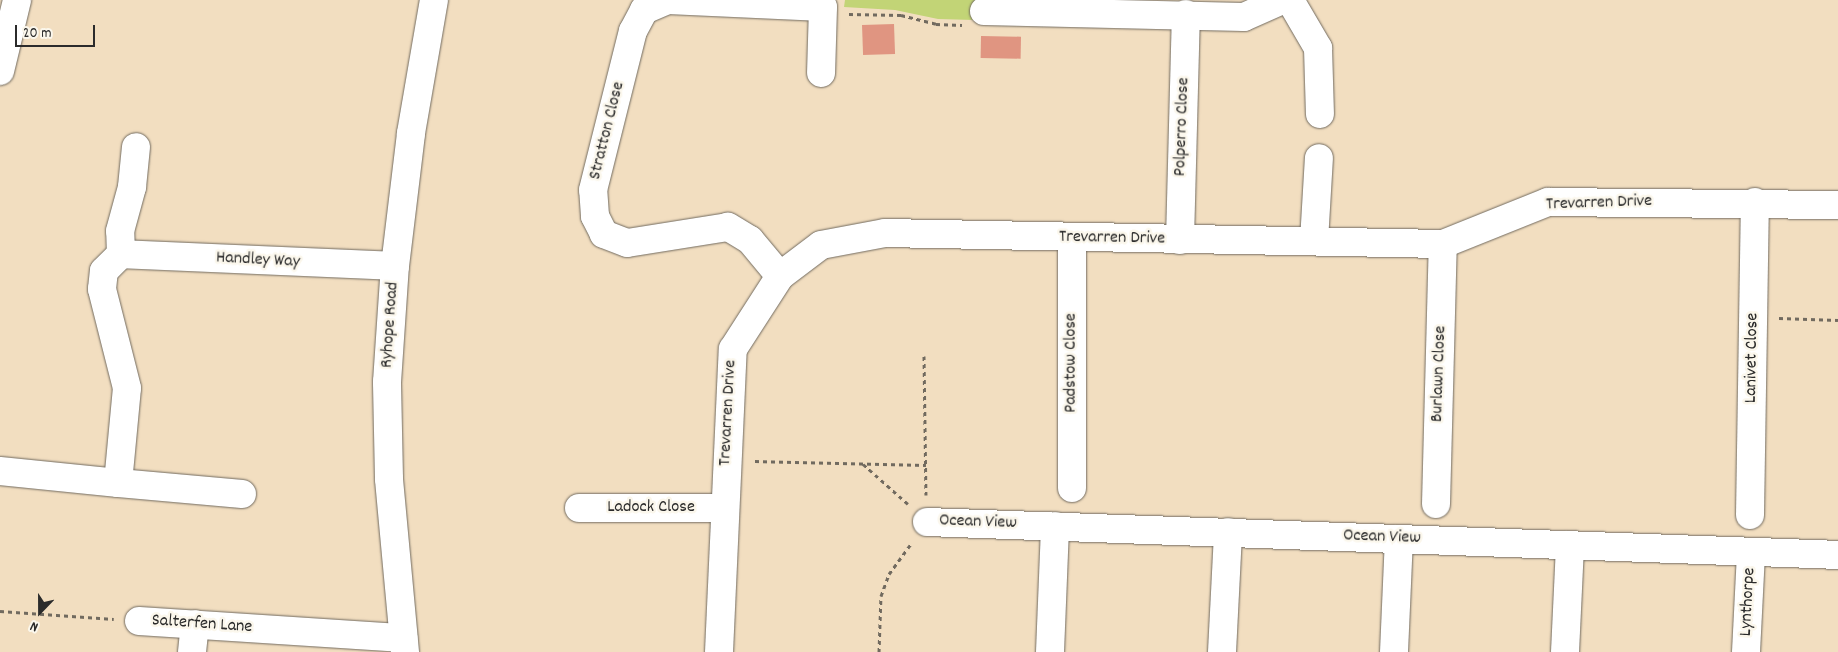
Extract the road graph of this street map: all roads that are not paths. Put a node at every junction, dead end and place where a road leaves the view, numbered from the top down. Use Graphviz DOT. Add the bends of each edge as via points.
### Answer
graph roads {
  1 [pos="17,0"];
  2 [pos="434,0"];
  3 [pos="1282,0"];
  4 [pos="1290,0"];
  5 [pos="984,11"];
  6 [pos="1186,14"];
  7 [pos="0,71"];
  8 [pos="821,73"];
  9 [pos="1320,114"];
  10 [pos="136,147"];
  11 [pos="1319,158"];
  12 [pos="1755,202"];
  13 [pos="1838,204"];
  14 [pos="1072,238"];
  15 [pos="1180,240"];
  16 [pos="1314,241"];
  17 [pos="1443,244"];
  18 [pos="122,254"];
  19 [pos="395,266"];
  20 [pos="780,276"];
  21 [pos="0,471"];
  22 [pos="118,484"];
  23 [pos="1072,488"];
  24 [pos="242,494"];
  25 [pos="1436,504"];
  26 [pos="579,508"];
  27 [pos="724,508"];
  28 [pos="1750,514"];
  29 [pos="927,522"];
  30 [pos="1055,526"];
  31 [pos="1228,532"];
  32 [pos="1399,539"];
  33 [pos="1570,545"];
  34 [pos="1751,552"];
  35 [pos="1838,555"];
  36 [pos="139,621"];
  37 [pos="195,624"];
  38 [pos="404,645"];
  39 [pos="192,652"];
  40 [pos="719,652"];
  41 [pos="1050,652"];
  42 [pos="1222,652"];
  43 [pos="1394,652"];
  44 [pos="1565,652"];
  45 [pos="1746,652"];
  1 -- 7 [label="main road"];
  2 -- 19 [label="main road, Ryhope Road" via="411,133"];
  3 -- 6 [label="main road" via="1244,17"];
  4 -- 9 [label="main road" via="1318,48"];
  5 -- 6 [label="main road"];
  6 -- 15 [label="main road, Polperro Close"];
  8 -- 20 [label="main road, Stratton Close" via="823,7 668,0 644,10 633,31 594,190 595,216 604,234 627,243 728,227 750,240"];
  10 -- 18 [label="main road" via="132,187 120,231"];
  11 -- 16 [label="main road"];
  12 -- 13 [label="main road, Trevarren Drive"];
  12 -- 17 [label="main road, Trevarren Drive" via="1548,202"];
  12 -- 28 [label="main road, Lanivet Close"];
  14 -- 15 [label="main road, Trevarren Drive"];
  14 -- 20 [label="main road, Trevarren Drive" via="885,233 821,245"];
  14 -- 23 [label="main road, Padstow Close"];
  15 -- 16 [label="main road, Trevarren Drive"];
  16 -- 17 [label="main road, Trevarren Drive"];
  17 -- 25 [label="main road, Burlawn Close"];
  18 -- 19 [label="main road, Handley Way"];
  18 -- 22 [label="main road" via="104,271 102,290 127,388"];
  19 -- 38 [label="main road, Ryhope Road" via="387,382 389,479"];
  20 -- 27 [label="main road, Trevarren Drive" via="733,349"];
  21 -- 22 [label="main road"];
  22 -- 24 [label="main road"];
  26 -- 27 [label="main road, Ladock Close"];
  27 -- 40 [label="main road, Trevarren Drive"];
  29 -- 30 [label="main road, Ocean View"];
  30 -- 31 [label="main road, Ocean View"];
  30 -- 41 [label="main road"];
  31 -- 32 [label="main road, Ocean View"];
  31 -- 42 [label="main road"];
  32 -- 33 [label="main road, Ocean View"];
  32 -- 43 [label="main road"];
  33 -- 34 [label="main road, Ocean View"];
  33 -- 44 [label="main road"];
  34 -- 35 [label="main road, Ocean View"];
  34 -- 45 [label="main road, Lynthorpe"];
  36 -- 37 [label="main road, Salterfen Lane"];
  37 -- 38 [label="main road, Salterfen Lane"];
  37 -- 39 [label="main road"];
}
